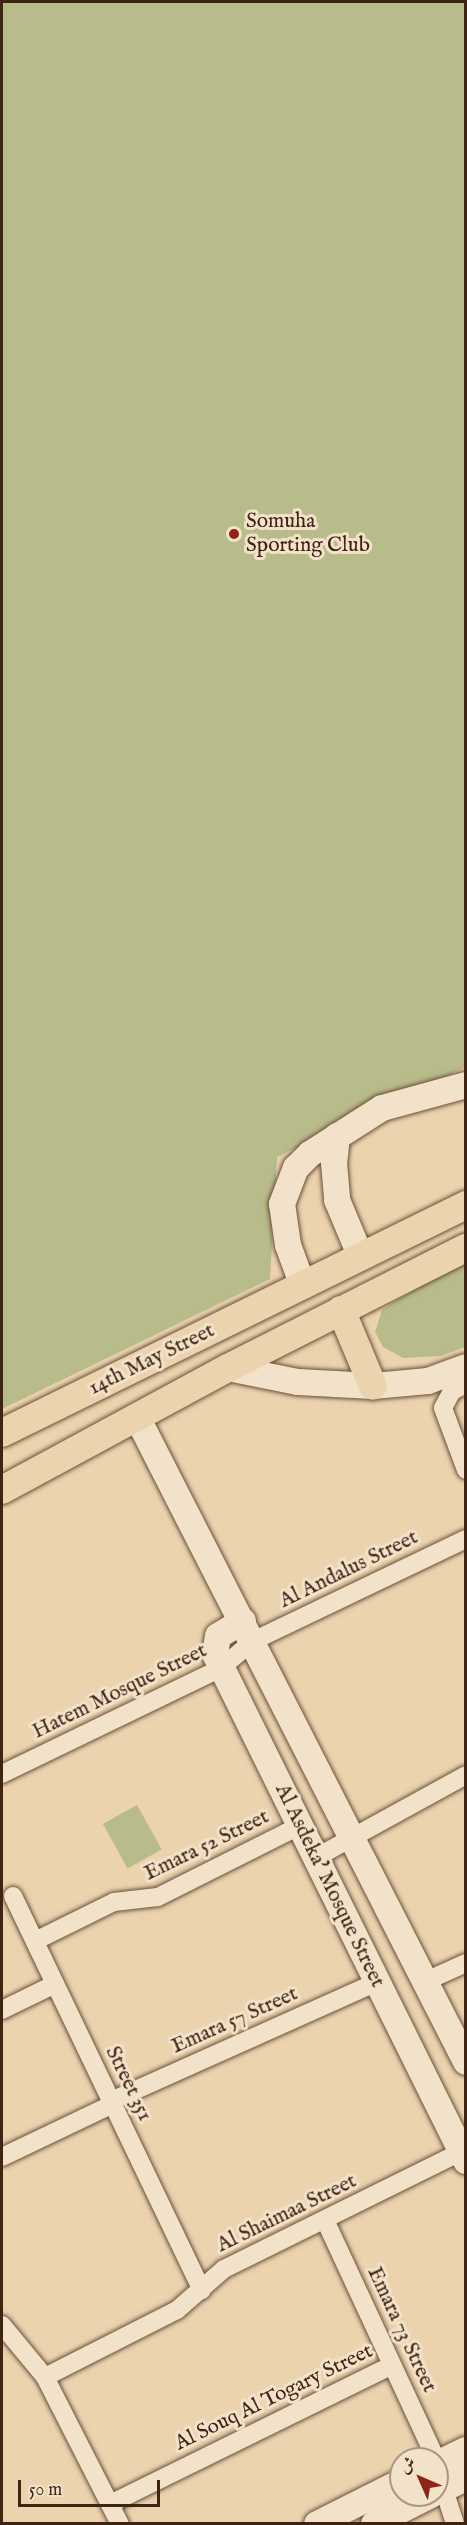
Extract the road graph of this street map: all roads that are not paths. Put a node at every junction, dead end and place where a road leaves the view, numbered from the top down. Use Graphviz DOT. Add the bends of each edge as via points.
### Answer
graph roads {
  1 [pos="465,1085"];
  2 [pos="337,1137"];
  3 [pos="465,1205"];
  4 [pos="465,1248"];
  5 [pos="360,1255"];
  6 [pos="303,1286"];
  7 [pos="341,1310"];
  8 [pos="465,1367"];
  9 [pos="228,1368"];
  10 [pos="465,1384"];
  11 [pos="373,1386"];
  12 [pos="137,1417"];
  13 [pos="2,1433"];
  14 [pos="465,1470"];
  15 [pos="2,1490"];
  16 [pos="465,1539"];
  17 [pos="248,1631"];
  18 [pos="221,1668"];
  19 [pos="2,1774"];
  20 [pos="465,1775"];
  21 [pos="299,1826"];
  22 [pos="352,1837"];
  23 [pos="315,1858"];
  24 [pos="13,1896"];
  25 [pos="35,1941"];
  26 [pos="465,1963"];
  27 [pos="426,1981"];
  28 [pos="377,1982"];
  29 [pos="55,1984"];
  30 [pos="2,2010"];
  31 [pos="465,2062"];
  32 [pos="112,2103"];
  33 [pos="2,2157"];
  34 [pos="463,2157"];
  35 [pos="325,2220"];
  36 [pos="202,2290"];
  37 [pos="2,2325"];
  38 [pos="392,2365"];
  39 [pos="45,2377"];
  40 [pos="430,2447"];
  41 [pos="465,2450"];
  42 [pos="449,2457"];
  43 [pos="465,2478"];
  44 [pos="449,2486"];
  45 [pos="389,2488"];
  46 [pos="110,2504"];
  47 [pos="407,2507"];
  48 [pos="446,2507"];
  49 [pos="120,2523"];
  50 [pos="317,2523"];
  51 [pos="374,2523"];
  52 [pos="455,2523"];
  1 -- 2 [label="street" via="382,1108"];
  2 -- 5 [label="street" via="337,1200"];
  2 -- 6 [label="street" via="296,1168 282,1204 288,1245"];
  3 -- 5 [label="main road, 14th May Street"];
  4 -- 7 [label="main road, 14th May Street"];
  5 -- 6 [label="main road, 14th May Street"];
  6 -- 13 [label="main road, 14th May Street"];
  7 -- 9 [label="main road, 14th May Street"];
  7 -- 11 [label="main road"];
  8 -- 11 [label="street, 14th May Street" via="428,1381"];
  9 -- 11 [label="street, 14th May Street" via="298,1382"];
  9 -- 12 [label="main road, 14th May Street"];
  10 -- 14 [label="street" via="452,1391 443,1408"];
  12 -- 15 [label="main road, 14th May Street"];
  12 -- 17 [label="street, Al Asdeka' Mosque Street"];
  16 -- 17 [label="street, Al Andalus Street"];
  17 -- 18 [label="street, Al Asdeka' Mosque Street" via="222,1632 215,1642 214,1654"];
  17 -- 22 [label="street, Al Asdeka' Mosque Street"];
  18 -- 19 [label="street, Hatem Mosque Street"];
  18 -- 21 [label="street, Al Asdeka' Mosque Street"];
  20 -- 22 [label="street"];
  21 -- 23 [label="street, Al Asdeka' Mosque Street"];
  21 -- 25 [label="street, Emara 52 Street" via="158,1897 114,1902"];
  22 -- 23 [label="street"];
  22 -- 27 [label="street, Al Asdeka' Mosque Street"];
  23 -- 28 [label="street, Al Asdeka' Mosque Street"];
  24 -- 25 [label="street, Street 351"];
  25 -- 29 [label="street, Street 351"];
  26 -- 27 [label="street"];
  27 -- 31 [label="street, Al Asdeka' Mosque Street"];
  28 -- 32 [label="street, Emara 57 Street"];
  28 -- 34 [label="street, Al Asdeka' Mosque Street"];
  29 -- 30 [label="street"];
  29 -- 32 [label="street, Street 351"];
  32 -- 33 [label="street, Emara 57 Street"];
  32 -- 36 [label="street, Street 351"];
  34 -- 35 [label="street, Al Shaimaa Street"];
  35 -- 36 [label="street, Al Shaimaa Street" via="224,2269"];
  35 -- 38 [label="street, Emara 73 Street"];
  36 -- 39 [label="street, Al Shaimaa Street" via="177,2310"];
  37 -- 39 [label="street"];
  38 -- 40 [label="street, Emara 73 Street"];
  38 -- 46 [label="street, Al Souq Al Togary Street"];
  39 -- 46 [label="street"];
  41 -- 42 [label="street"];
  43 -- 44 [label="street"];
  45 -- 50 [label="street"];
  46 -- 49 [label="street"];
  47 -- 51 [label="street"];
  48 -- 52 [label="street, Emara 73 Street"];
}
